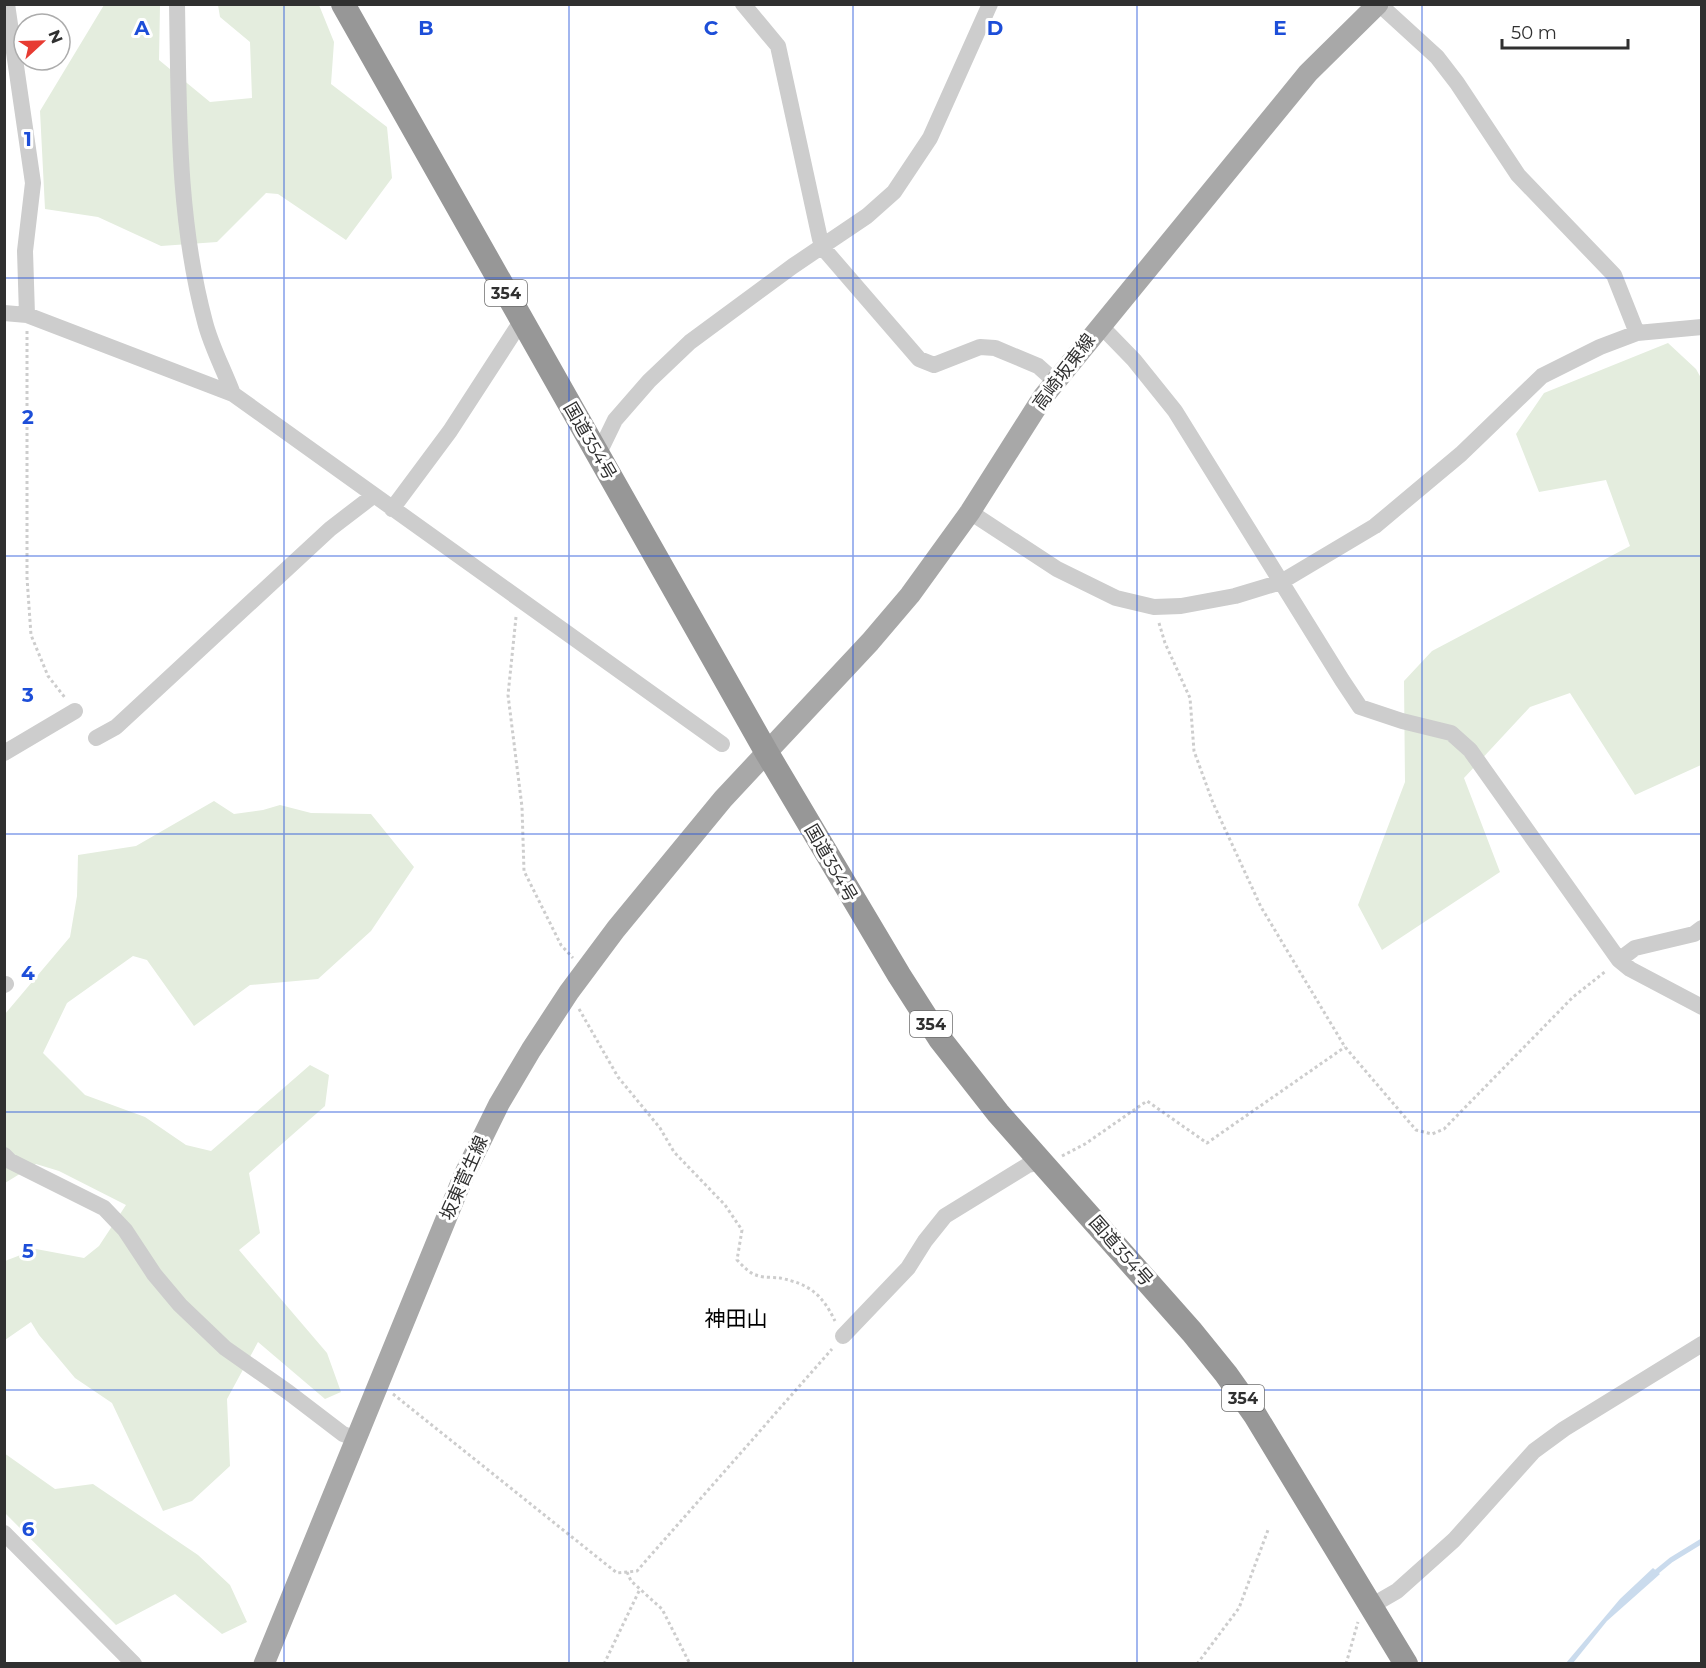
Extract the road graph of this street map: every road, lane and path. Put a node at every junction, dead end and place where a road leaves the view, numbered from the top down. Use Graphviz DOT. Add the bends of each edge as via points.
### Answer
graph roads {
  1 [pos="7,4"];
  2 [pos="177,4"];
  3 [pos="343,4"];
  4 [pos="743,4"];
  5 [pos="990,4"];
  6 [pos="1379,4"];
  7 [pos="823,248"];
  8 [pos="4,313"];
  9 [pos="27,315"];
  10 [pos="522,321"];
  11 [pos="1100,325"];
  12 [pos="1701,327"];
  13 [pos="1637,333"];
  14 [pos="1056,382"];
  15 [pos="233,394"];
  16 [pos="598,455"];
  17 [pos="373,496"];
  18 [pos="392,509"];
  19 [pos="970,512"];
  20 [pos="1281,582"];
  21 [pos="518,598"];
  22 [pos="1154,607"];
  23 [pos="75,711"];
  24 [pos="96,738"];
  25 [pos="722,744"];
  26 [pos="4,753"];
  27 [pos="767,753"];
  28 [pos="1701,928"];
  29 [pos="1619,960"];
  30 [pos="584,971"];
  31 [pos="569,992"];
  32 [pos="1701,1007"];
  33 [pos="1345,1047"];
  34 [pos="4,1155"];
  35 [pos="1042,1161"];
  36 [pos="843,1336"];
  37 [pos="1701,1344"];
  38 [pos="377,1382"];
  39 [pos="357,1439"];
  40 [pos="1268,1530"];
  41 [pos="4,1533"];
  42 [pos="627,1572"];
  43 [pos="640,1589"];
  44 [pos="1371,1606"];
  45 [pos="134,1664"];
  46 [pos="264,1664"];
  47 [pos="604,1664"];
  48 [pos="690,1664"];
  49 [pos="1197,1664"];
  50 [pos="1346,1664"];
  51 [pos="1406,1664"];
  1 -- 9 [label="street" via="33,183 25,250"];
  2 -- 15 [label="street" via="182,185 190,253 205,324"];
  3 -- 10 [label="highway, 国道354号 / 354"];
  4 -- 7 [label="street" via="778,46"];
  5 -- 7 [label="street" via="930,138 908,174 867,216"];
  6 -- 11 [label="main road, 高崎坂東線" via="1308,73"];
  6 -- 13 [label="street" via="1437,57 1518,175 1614,275"];
  7 -- 14 [label="street" via="919,359 934,365 980,347 995,348 1038,366"];
  7 -- 16 [label="street" via="690,342 615,420"];
  8 -- 9 [label="street"];
  9 -- 15 [label="street"];
  9 -- 23 [label="path" via="27,567 31,635 48,676"];
  10 -- 16 [label="highway, 国道354号 / 354"];
  10 -- 18 [label="street"];
  11 -- 14 [label="main road, 高崎坂東線"];
  11 -- 20 [label="street" via="1175,411"];
  12 -- 13 [label="street"];
  13 -- 20 [label="street" via="1542,376 1461,454 1375,526"];
  14 -- 19 [label="main road, 高崎坂東線"];
  15 -- 17 [label="street"];
  16 -- 27 [label="highway, 国道354号 / 354"];
  17 -- 18 [label="street"];
  17 -- 24 [label="street" via="330,529 116,727"];
  18 -- 21 [label="street"];
  19 -- 22 [label="street" via="1057,569 1116,598"];
  19 -- 27 [label="main road, 高崎坂東線" via="910,595"];
  20 -- 22 [label="street" via="1235,596"];
  20 -- 29 [label="street" via="1360,707 1451,733 1470,750"];
  21 -- 25 [label="street"];
  21 -- 30 [label="path" via="508,695 522,807 524,871 561,945"];
  22 -- 33 [label="path" via="1165,643 1190,698 1194,751 1213,803 1261,907"];
  23 -- 26 [label="street"];
  27 -- 30 [label="main road, 坂東菅生線" via="657,877"];
  27 -- 35 [label="highway, 国道354号 / 354" via="863,918 940,1039"];
  28 -- 29 [label="street" via="1694,934 1635,948"];
  29 -- 32 [label="street"];
  29 -- 33 [label="path" via="1573,997 1444,1129 1432,1134 1416,1130"];
  30 -- 31 [label="main road, 坂東菅生線"];
  31 -- 36 [label="path" via="618,1077 660,1128 674,1152 725,1205 742,1230 737,1260 756,1275 798,1283 813,1291 826,1304"];
  31 -- 38 [label="main road, 坂東菅生線" via="504,1095 464,1175"];
  33 -- 35 [label="path" via="1207,1143 1147,1101 1085,1144 1058,1158"];
  34 -- 39 [label="street" via="104,1208 180,1305 225,1348 343,1434"];
  35 -- 36 [label="street" via="1028,1165 945,1216 908,1268"];
  35 -- 44 [label="highway, 国道354号 / 354" via="1226,1374"];
  36 -- 42 [label="path" via="637,1571"];
  37 -- 44 [label="street" via="1534,1451 1454,1540 1397,1591"];
  38 -- 39 [label="main road, 坂東菅生線"];
  38 -- 42 [label="path" via="617,1573"];
  39 -- 46 [label="main road, 坂東菅生線"];
  40 -- 49 [label="path" via="1239,1608"];
  41 -- 45 [label="street"];
  42 -- 43 [label="path"];
  43 -- 47 [label="path"];
  43 -- 48 [label="path" via="662,1609"];
  44 -- 50 [label="path" via="1358,1622"];
  44 -- 51 [label="highway, 国道354号 / 354"];
}
